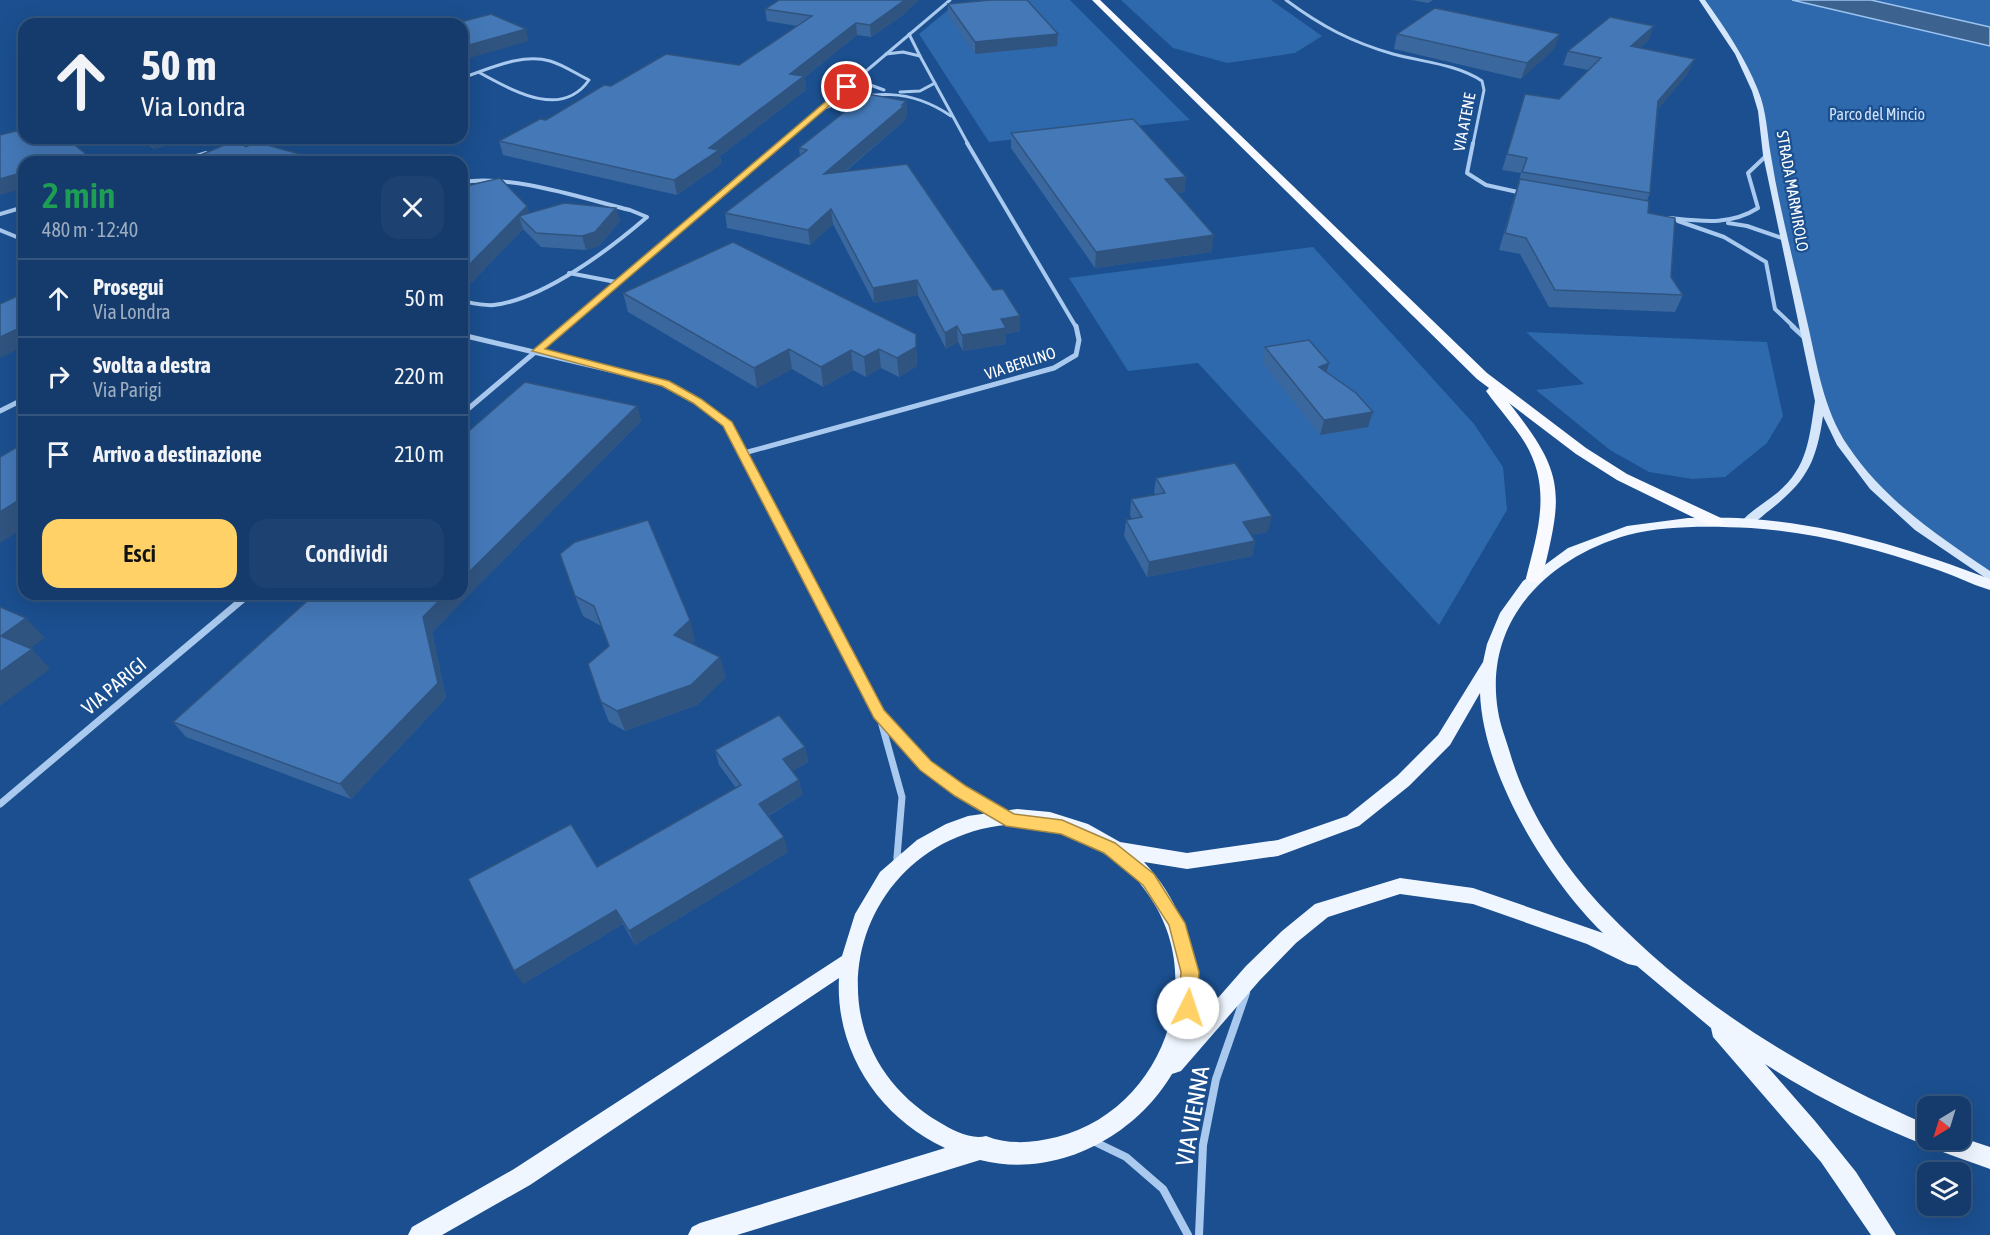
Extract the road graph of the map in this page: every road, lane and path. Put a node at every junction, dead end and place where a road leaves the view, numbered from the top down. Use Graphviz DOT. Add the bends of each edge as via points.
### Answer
graph roads {
  1 [pos="950,0"];
  2 [pos="1096,0"];
  3 [pos="1286,0"];
  4 [pos="1702,0"];
  5 [pos="909,34"];
  6 [pos="886,54"];
  7 [pos="920,56"];
  8 [pos="480,73"];
  9 [pos="468,76"];
  10 [pos="860,76"];
  11 [pos="935,83"];
  12 [pos="890,92"];
  13 [pos="821,110"];
  14 [pos="951,116"];
  15 [pos="238,144"];
  16 [pos="228,147"];
  17 [pos="208,153"];
  18 [pos="198,156"];
  19 [pos="1767,156"];
  20 [pos="468,179"];
  21 [pos="1532,195"];
  22 [pos="18,209"];
  23 [pos="0,214"];
  24 [pos="1658,216"];
  25 [pos="1669,218"];
  26 [pos="1717,221"];
  27 [pos="0,230"];
  28 [pos="18,238"];
  29 [pos="1785,239"];
  30 [pos="568,273"];
  31 [pos="616,282"];
  32 [pos="468,303"];
  33 [pos="468,336"];
  34 [pos="1805,338"];
  35 [pos="537,351"];
  36 [pos="1482,376"];
  37 [pos="18,402"];
  38 [pos="1820,402"];
  39 [pos="468,409"];
  40 [pos="0,411"];
  41 [pos="744,453"];
  42 [pos="1716,522"];
  43 [pos="1746,523"];
  44 [pos="1990,577"];
  45 [pos="1534,578"];
  46 [pos="1990,585"];
  47 [pos="242,600"];
  48 [pos="1490,663"];
  49 [pos="879,714"];
  50 [pos="0,804"];
  51 [pos="1012,821"];
  52 [pos="1109,848"];
  53 [pos="897,864"];
  54 [pos="1647,963"];
  55 [pos="844,964"];
  56 [pos="1253,973"];
  57 [pos="1698,1006"];
  58 [pos="1165,1076"];
  59 [pos="1917,1131"];
  60 [pos="1087,1138"];
  61 [pos="986,1147"];
  62 [pos="1967,1150"];
  63 [pos="1990,1158"];
  64 [pos="420,1235"];
  65 [pos="700,1235"];
  66 [pos="1188,1235"];
  67 [pos="1199,1235"];
  68 [pos="1884,1235"];
  1 -- 5 [label="street"];
  2 -- 36 [label="highway"];
  3 -- 21 [label="street, VIA ATENE" via="1319,25 1342,36 1375,49 1470,73 1482,81 1484,90 1467,173 1491,187"];
  4 -- 19 [label="main road, STRADA MARMIROLO" via="1743,59 1758,98"];
  5 -- 6 [label="street"];
  5 -- 7 [label="street, VIA BERLINO"];
  6 -- 7 [label="street"];
  6 -- 10 [label="street"];
  7 -- 11 [label="street, VIA BERLINO"];
  8 -- 8 [label="street" via="530,98 571,96 585,88 589,80 547,60 525,60"];
  8 -- 9 [label="street"];
  10 -- 12 [label="street" via="865,83"];
  10 -- 13 [label="street"];
  11 -- 12 [label="street" via="920,91"];
  11 -- 14 [label="street, VIA BERLINO"];
  12 -- 13 [label="street" via="846,98"];
  12 -- 14 [label="street" via="928,101"];
  13 -- 31 [label="street"];
  14 -- 41 [label="street, VIA BERLINO" via="1075,323 1079,340 1076,355 1054,368"];
  15 -- 16 [label="street"];
  17 -- 18 [label="street"];
  19 -- 26 [label="street" via="1748,172 1758,208 1748,216"];
  19 -- 29 [label="main road, STRADA MARMIROLO"];
  20 -- 30 [label="street" via="503,182 647,217 601,254"];
  22 -- 23 [label="street"];
  24 -- 25 [label="street"];
  25 -- 26 [label="street"];
  25 -- 34 [label="street" via="1729,238 1766,262 1774,309"];
  26 -- 29 [label="street"];
  27 -- 28 [label="street"];
  29 -- 34 [label="main road, STRADA MARMIROLO"];
  30 -- 31 [label="street"];
  30 -- 32 [label="street" via="531,295 494,305"];
  31 -- 35 [label="street"];
  33 -- 35 [label="street"];
  34 -- 38 [label="main road, STRADA MARMIROLO"];
  35 -- 39 [label="street"];
  35 -- 41 [label="street" via="665,383 728,424"];
  36 -- 42 [label="highway" via="1622,477"];
  36 -- 45 [label="highway" via="1531,445 1549,483 1548,512"];
  37 -- 40 [label="street"];
  38 -- 43 [label="main road, STRADA MARMIROLO" via="1812,451 1800,476"];
  38 -- 44 [label="main road, STRADA MARMIROLO" via="1842,445 1874,487 1919,527"];
  41 -- 49 [label="street"];
  42 -- 43 [label="main road"];
  42 -- 45 [label="main road" via="1664,525 1616,535 1573,551"];
  43 -- 46 [label="main road" via="1816,531 1882,546"];
  45 -- 48 [label="main road" via="1504,617"];
  47 -- 50 [label="street, VIA PARIGI"];
  48 -- 52 [label="main road" via="1444,740 1403,781 1353,821 1278,848 1186,861"];
  48 -- 54 [label="main road" via="1494,734 1508,779 1522,807 1578,891"];
  49 -- 51 [label="street" via="926,765 960,791"];
  49 -- 53 [label="street" via="902,797"];
  51 -- 52 [label="main road" via="1062,827"];
  51 -- 53 [label="main road" via="970,826 951,833"];
  52 -- 58 [label="main road" via="1149,880 1177,923 1190,972 1187,1025"];
  53 -- 55 [label="main road" via="872,892 853,926"];
  54 -- 56 [label="main road" via="1592,938 1473,897 1400,886 1322,910"];
  54 -- 57 [label="main road"];
  55 -- 61 [label="main road" via="845,1011 861,1057 892,1098 934,1129"];
  55 -- 64 [label="main road" via="522,1177"];
  56 -- 58 [label="main road"];
  56 -- 67 [label="street, VIA VIENNA" via="1216,1079 1203,1145"];
  57 -- 59 [label="main road" via="1788,1067 1872,1113"];
  57 -- 68 [label="main road" via="1800,1118"];
  58 -- 60 [label="main road" via="1131,1112"];
  60 -- 61 [label="main road" via="1037,1150"];
  60 -- 66 [label="street, VIA VIENNA" via="1126,1157 1162,1189"];
  61 -- 65 [label="main road"];
  62 -- 63 [label="main road"];
}
